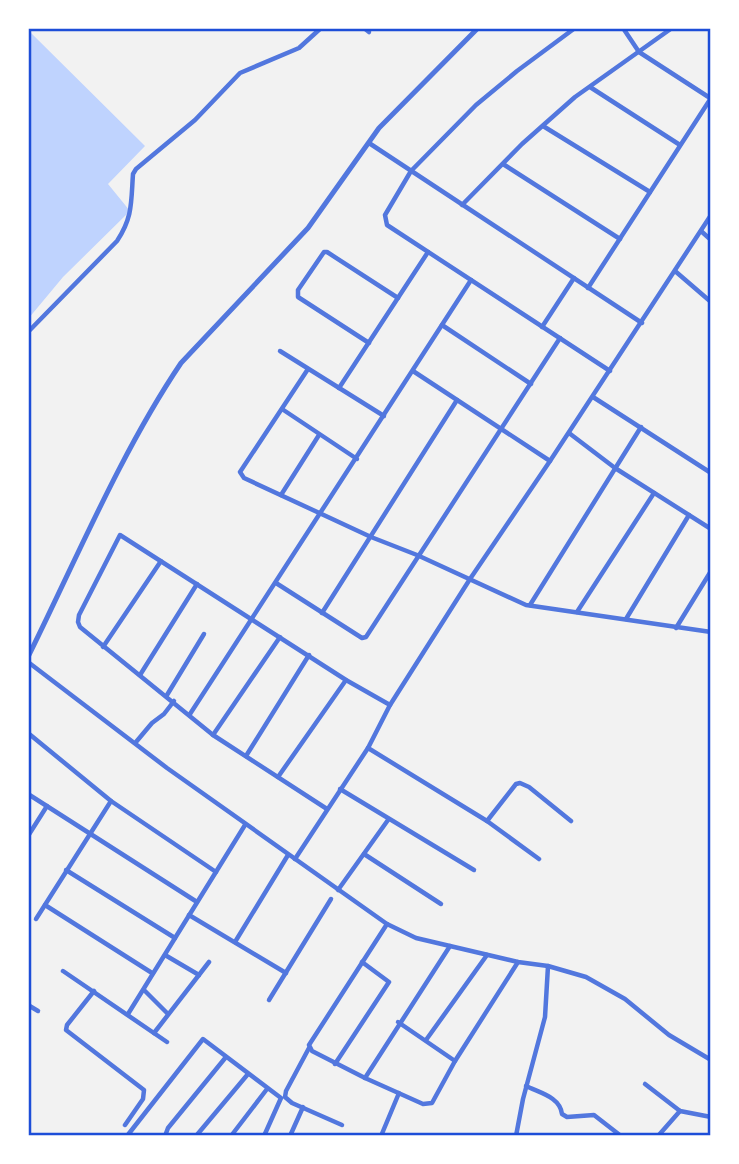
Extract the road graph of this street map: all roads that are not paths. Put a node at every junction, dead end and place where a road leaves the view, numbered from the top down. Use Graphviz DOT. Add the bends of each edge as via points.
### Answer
graph roads {
  1 [pos="321,28"];
  2 [pos="478,28"];
  3 [pos="575,28"];
  4 [pos="623,28"];
  5 [pos="672,28"];
  6 [pos="639,52"];
  7 [pos="589,87"];
  8 [pos="711,98"];
  9 [pos="543,125"];
  10 [pos="369,143"];
  11 [pos="680,145"];
  12 [pos="503,164"];
  13 [pos="411,171"];
  14 [pos="650,192"];
  15 [pos="463,205"];
  16 [pos="711,215"];
  17 [pos="701,231"];
  18 [pos="620,239"];
  19 [pos="711,240"];
  20 [pos="428,252"];
  21 [pos="675,271"];
  22 [pos="574,278"];
  23 [pos="471,280"];
  24 [pos="589,288"];
  25 [pos="398,298"];
  26 [pos="711,302"];
  27 [pos="642,323"];
  28 [pos="442,325"];
  29 [pos="542,327"];
  30 [pos="28,332"];
  31 [pos="560,338"];
  32 [pos="369,342"];
  33 [pos="280,351"];
  34 [pos="308,369"];
  35 [pos="610,371"];
  36 [pos="413,372"];
  37 [pos="531,384"];
  38 [pos="339,388"];
  39 [pos="593,397"];
  40 [pos="457,400"];
  41 [pos="282,409"];
  42 [pos="384,416"];
  43 [pos="640,427"];
  44 [pos="502,429"];
  45 [pos="569,433"];
  46 [pos="319,435"];
  47 [pos="357,459"];
  48 [pos="551,461"];
  49 [pos="615,468"];
  50 [pos="711,472"];
  51 [pos="654,493"];
  52 [pos="281,495"];
  53 [pos="322,513"];
  54 [pos="689,515"];
  55 [pos="711,529"];
  56 [pos="371,537"];
  57 [pos="417,555"];
  58 [pos="161,561"];
  59 [pos="711,571"];
  60 [pos="470,579"];
  61 [pos="276,583"];
  62 [pos="197,584"];
  63 [pos="530,605"];
  64 [pos="577,612"];
  65 [pos="322,613"];
  66 [pos="252,619"];
  67 [pos="625,619"];
  68 [pos="676,628"];
  69 [pos="711,632"];
  70 [pos="204,634"];
  71 [pos="280,637"];
  72 [pos="103,647"];
  73 [pos="309,655"];
  74 [pos="28,657"];
  75 [pos="28,662"];
  76 [pos="140,676"];
  77 [pos="346,680"];
  78 [pos="167,695"];
  79 [pos="174,701"];
  80 [pos="390,705"];
  81 [pos="190,714"];
  82 [pos="28,733"];
  83 [pos="213,735"];
  84 [pos="135,743"];
  85 [pos="368,748"];
  86 [pos="246,756"];
  87 [pos="278,777"];
  88 [pos="340,789"];
  89 [pos="28,794"];
  90 [pos="111,801"];
  91 [pos="47,806"];
  92 [pos="327,809"];
  93 [pos="388,820"];
  94 [pos="488,821"];
  95 [pos="571,821"];
  96 [pos="245,825"];
  97 [pos="89,833"];
  98 [pos="28,836"];
  99 [pos="364,854"];
  100 [pos="288,855"];
  101 [pos="295,859"];
  102 [pos="539,859"];
  103 [pos="66,870"];
  104 [pos="474,870"];
  105 [pos="216,872"];
  106 [pos="338,890"];
  107 [pos="331,899"];
  108 [pos="197,902"];
  109 [pos="441,904"];
  110 [pos="45,905"];
  111 [pos="189,915"];
  112 [pos="36,919"];
  113 [pos="387,924"];
  114 [pos="175,939"];
  115 [pos="235,942"];
  116 [pos="450,946"];
  117 [pos="165,955"];
  118 [pos="487,955"];
  119 [pos="209,962"];
  120 [pos="362,962"];
  121 [pos="518,962"];
  122 [pos="548,966"];
  123 [pos="63,971"];
  124 [pos="152,973"];
  125 [pos="286,974"];
  126 [pos="199,975"];
  127 [pos="144,990"];
  128 [pos="94,991"];
  129 [pos="269,1000"];
  130 [pos="28,1005"];
  131 [pos="38,1011"];
  132 [pos="128,1014"];
  133 [pos="169,1014"];
  134 [pos="398,1023"];
  135 [pos="154,1033"];
  136 [pos="426,1040"];
  137 [pos="167,1042"];
  138 [pos="309,1047"];
  139 [pos="226,1057"];
  140 [pos="711,1060"];
  141 [pos="455,1061"];
  142 [pos="335,1064"];
  143 [pos="247,1074"];
  144 [pos="365,1078"];
  145 [pos="645,1084"];
  146 [pos="526,1086"];
  147 [pos="267,1089"];
  148 [pos="399,1093"];
  149 [pos="303,1107"];
  150 [pos="680,1111"];
  151 [pos="711,1117"];
  152 [pos="125,1125"];
  153 [pos="342,1125"];
  154 [pos="127,1136"];
  155 [pos="165,1136"];
  156 [pos="196,1136"];
  157 [pos="231,1136"];
  158 [pos="264,1136"];
  159 [pos="290,1136"];
  160 [pos="381,1136"];
  161 [pos="516,1136"];
  162 [pos="621,1136"];
  163 [pos="658,1136"];
  1 -- 30 [label="street" via="299,48 240,73 195,120 136,169 128,225"];
  2 -- 10 [label="street"];
  3 -- 13 [label="street" via="476,105"];
  4 -- 6 [label="street"];
  5 -- 6 [label="street"];
  6 -- 7 [label="street"];
  6 -- 8 [label="street"];
  7 -- 9 [label="street"];
  7 -- 11 [label="street"];
  8 -- 11 [label="street"];
  9 -- 12 [label="street"];
  9 -- 14 [label="street"];
  10 -- 13 [label="street"];
  10 -- 74 [label="street" via="308,228 181,363 165,387"];
  11 -- 14 [label="street"];
  12 -- 15 [label="street"];
  12 -- 18 [label="street"];
  13 -- 15 [label="street"];
  13 -- 20 [label="street" via="385,215 387,225"];
  14 -- 18 [label="street"];
  15 -- 22 [label="street"];
  16 -- 17 [label="street"];
  17 -- 19 [label="street"];
  17 -- 21 [label="street"];
  18 -- 24 [label="street"];
  20 -- 23 [label="street"];
  20 -- 25 [label="street"];
  21 -- 26 [label="street"];
  21 -- 27 [label="street"];
  22 -- 24 [label="street"];
  22 -- 29 [label="street"];
  23 -- 28 [label="street"];
  23 -- 29 [label="street"];
  24 -- 27 [label="street"];
  25 -- 32 [label="street"];
  25 -- 32 [label="street" via="327,252 298,290 298,297"];
  27 -- 35 [label="street"];
  28 -- 36 [label="street"];
  28 -- 37 [label="street"];
  29 -- 31 [label="street"];
  31 -- 35 [label="street"];
  31 -- 37 [label="street"];
  32 -- 38 [label="street"];
  33 -- 34 [label="street"];
  34 -- 38 [label="street"];
  34 -- 41 [label="street"];
  35 -- 39 [label="street"];
  36 -- 40 [label="street"];
  36 -- 42 [label="street"];
  37 -- 44 [label="street"];
  38 -- 42 [label="street"];
  39 -- 43 [label="street"];
  39 -- 45 [label="street"];
  40 -- 44 [label="street"];
  40 -- 56 [label="street"];
  41 -- 46 [label="street"];
  41 -- 52 [label="street" via="240,472"];
  42 -- 47 [label="street"];
  43 -- 49 [label="street"];
  43 -- 50 [label="street"];
  44 -- 48 [label="street"];
  44 -- 57 [label="street"];
  45 -- 48 [label="street"];
  45 -- 49 [label="street"];
  46 -- 47 [label="street"];
  46 -- 52 [label="street"];
  47 -- 53 [label="street"];
  48 -- 60 [label="street"];
  49 -- 51 [label="street"];
  49 -- 63 [label="street"];
  51 -- 54 [label="street"];
  51 -- 64 [label="street"];
  52 -- 53 [label="street"];
  53 -- 56 [label="street"];
  53 -- 61 [label="street"];
  54 -- 55 [label="street"];
  54 -- 67 [label="street"];
  56 -- 57 [label="street"];
  56 -- 65 [label="street"];
  57 -- 60 [label="street"];
  57 -- 65 [label="street" via="366,636 362,638"];
  58 -- 62 [label="street"];
  58 -- 72 [label="street"];
  58 -- 72 [label="street" via="120,535 78,622"];
  59 -- 68 [label="street"];
  60 -- 63 [label="street"];
  60 -- 80 [label="street"];
  61 -- 65 [label="street"];
  61 -- 66 [label="street"];
  62 -- 66 [label="street"];
  62 -- 76 [label="street"];
  63 -- 64 [label="street"];
  64 -- 67 [label="street"];
  66 -- 71 [label="street"];
  66 -- 81 [label="street"];
  67 -- 68 [label="street"];
  68 -- 69 [label="street"];
  70 -- 78 [label="street"];
  71 -- 73 [label="street"];
  71 -- 83 [label="street"];
  72 -- 76 [label="street"];
  73 -- 77 [label="street"];
  73 -- 86 [label="street"];
  75 -- 84 [label="street"];
  76 -- 78 [label="street"];
  77 -- 80 [label="street"];
  77 -- 87 [label="street"];
  78 -- 79 [label="street"];
  79 -- 81 [label="street"];
  79 -- 84 [label="street"];
  80 -- 85 [label="street"];
  81 -- 83 [label="street"];
  82 -- 90 [label="street"];
  83 -- 86 [label="street"];
  84 -- 96 [label="street"];
  85 -- 88 [label="street"];
  85 -- 94 [label="street"];
  86 -- 87 [label="street"];
  87 -- 92 [label="street"];
  88 -- 92 [label="street"];
  88 -- 93 [label="street"];
  89 -- 91 [label="street"];
  90 -- 97 [label="street"];
  90 -- 105 [label="street"];
  91 -- 97 [label="street"];
  91 -- 98 [label="street"];
  92 -- 101 [label="street"];
  93 -- 99 [label="street"];
  93 -- 104 [label="street"];
  94 -- 95 [label="street" via="520,783"];
  94 -- 102 [label="street"];
  96 -- 100 [label="street"];
  96 -- 105 [label="street"];
  97 -- 103 [label="street"];
  97 -- 108 [label="street"];
  99 -- 106 [label="street"];
  99 -- 109 [label="street"];
  100 -- 101 [label="street"];
  100 -- 115 [label="street"];
  101 -- 106 [label="street"];
  103 -- 110 [label="street"];
  103 -- 114 [label="street"];
  105 -- 108 [label="street"];
  106 -- 113 [label="street"];
  107 -- 125 [label="street"];
  108 -- 111 [label="street"];
  110 -- 112 [label="street"];
  110 -- 124 [label="street"];
  111 -- 114 [label="street"];
  111 -- 115 [label="street"];
  113 -- 116 [label="street" via="416,938"];
  113 -- 120 [label="street"];
  114 -- 117 [label="street"];
  115 -- 125 [label="street"];
  116 -- 118 [label="street"];
  116 -- 134 [label="street"];
  117 -- 124 [label="street"];
  117 -- 126 [label="street"];
  118 -- 121 [label="street"];
  118 -- 136 [label="street"];
  119 -- 126 [label="street"];
  120 -- 138 [label="street"];
  120 -- 142 [label="street" via="389,982"];
  121 -- 122 [label="street"];
  121 -- 141 [label="street"];
  122 -- 140 [label="street" via="586,977 625,999 669,1035"];
  122 -- 146 [label="street" via="545,1017"];
  123 -- 128 [label="street"];
  124 -- 127 [label="street"];
  125 -- 129 [label="street"];
  126 -- 133 [label="street"];
  127 -- 132 [label="street"];
  127 -- 133 [label="street"];
  128 -- 132 [label="street"];
  128 -- 152 [label="street" via="66,1030 144,1090"];
  130 -- 131 [label="street"];
  132 -- 135 [label="street"];
  133 -- 135 [label="street"];
  134 -- 136 [label="street"];
  134 -- 144 [label="street"];
  135 -- 137 [label="street"];
  136 -- 141 [label="street"];
  138 -- 142 [label="street"];
  138 -- 149 [label="street" via="285,1097"];
  139 -- 143 [label="street"];
  139 -- 154 [label="street" via="203,1039"];
  139 -- 155 [label="street"];
  141 -- 148 [label="street" via="432,1103 423,1104"];
  142 -- 144 [label="street"];
  143 -- 147 [label="street"];
  143 -- 156 [label="street"];
  144 -- 148 [label="street"];
  145 -- 150 [label="street"];
  146 -- 161 [label="street"];
  146 -- 162 [label="street" via="557,1101 567,1117 594,1115"];
  147 -- 157 [label="street"];
  147 -- 158 [label="street" via="281,1098"];
  148 -- 160 [label="street"];
  149 -- 153 [label="street"];
  149 -- 159 [label="street"];
  150 -- 151 [label="street"];
  150 -- 163 [label="street"];
}
